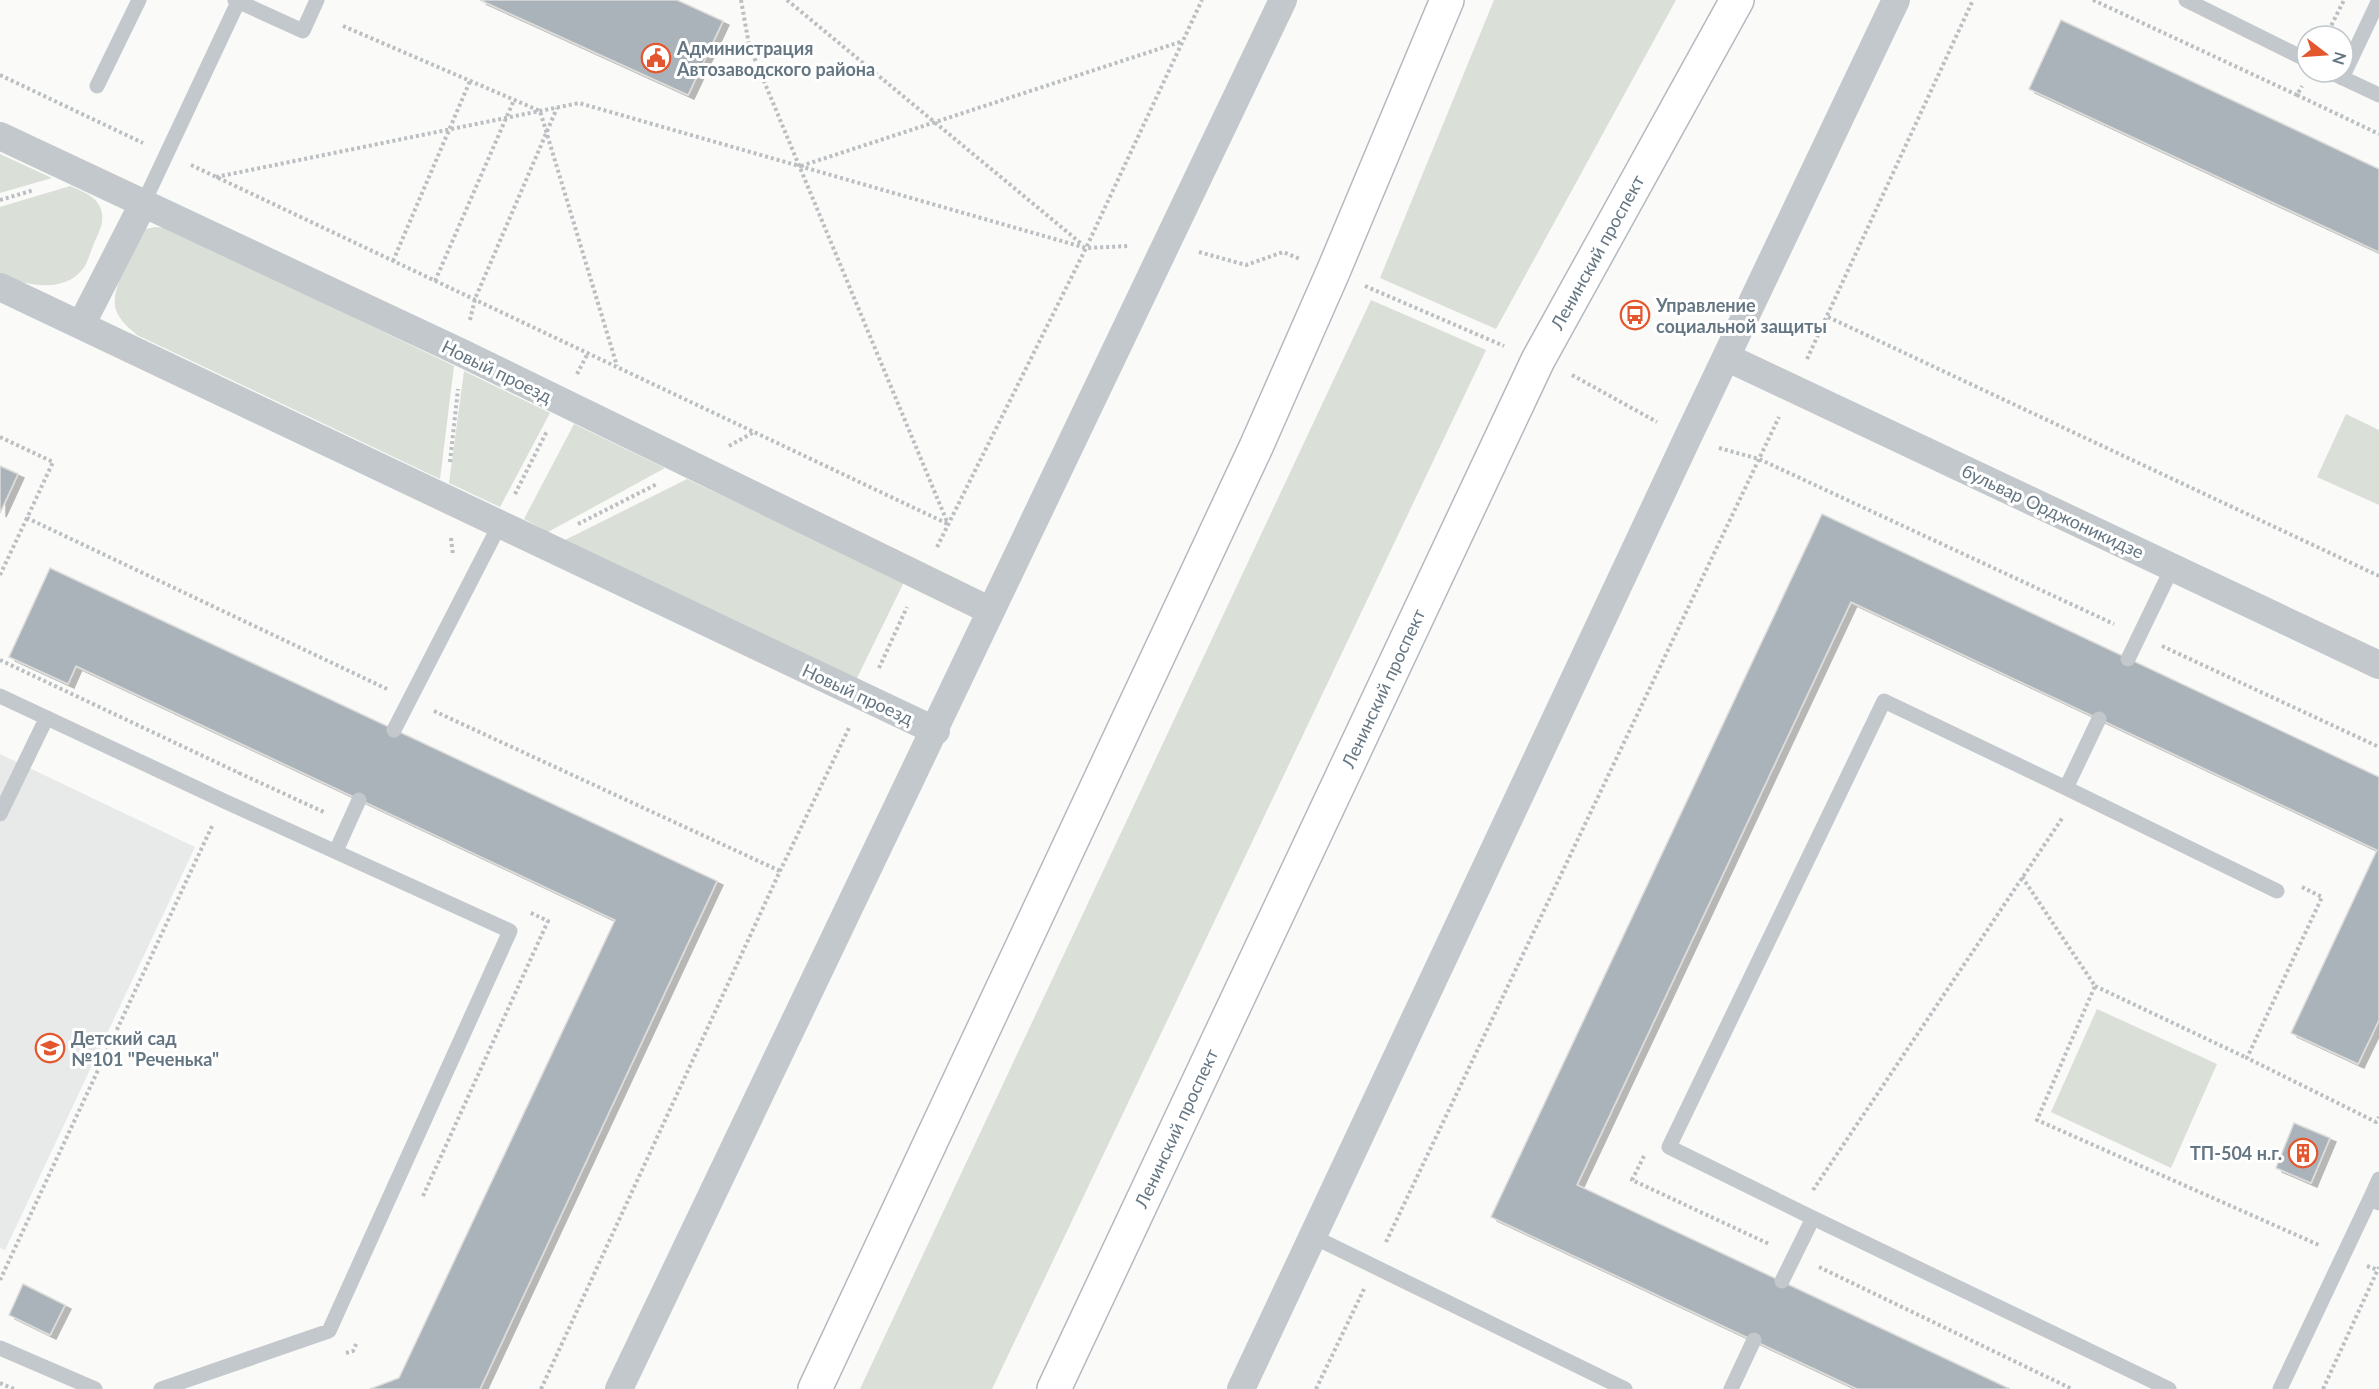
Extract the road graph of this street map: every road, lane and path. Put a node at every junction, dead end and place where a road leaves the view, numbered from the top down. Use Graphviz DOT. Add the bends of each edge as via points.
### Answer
graph roads {
  1 [pos="139,0"];
  2 [pos="237,0"];
  3 [pos="317,0"];
  4 [pos="741,0"];
  5 [pos="787,0"];
  6 [pos="1283,0"];
  7 [pos="1447,0"];
  8 [pos="1737,0"];
  9 [pos="1896,0"];
  10 [pos="1973,0"];
  11 [pos="2093,0"];
  12 [pos="2186,0"];
  13 [pos="2343,0"];
  14 [pos="2379,0"];
  15 [pos="2332,24"];
  16 [pos="343,26"];
  17 [pos="1183,41"];
  18 [pos="2355,42"];
  19 [pos="2295,54"];
  20 [pos="0,75"];
  21 [pos="470,81"];
  22 [pos="2303,84"];
  23 [pos="2355,84"];
  24 [pos="97,86"];
  25 [pos="2297,95"];
  26 [pos="2379,95"];
  27 [pos="514,100"];
  28 [pos="540,111"];
  29 [pos="506,118"];
  30 [pos="934,122"];
  31 [pos="449,130"];
  32 [pos="2379,134"];
  33 [pos="0,135"];
  34 [pos="167,154"];
  35 [pos="800,166"];
  36 [pos="216,177"];
  37 [pos="143,204"];
  38 [pos="1296,257"];
  39 [pos="393,261"];
  40 [pos="1333,273"];
  41 [pos="435,281"];
  42 [pos="0,287"];
  43 [pos="1828,317"];
  44 [pos="81,326"];
  45 [pos="588,353"];
  46 [pos="1726,357"];
  47 [pos="1538,360"];
  48 [pos="617,366"];
  49 [pos="1793,388"];
  50 [pos="562,402"];
  51 [pos="0,437"];
  52 [pos="1759,459"];
  53 [pos="27,518"];
  54 [pos="500,524"];
  55 [pos="2172,568"];
  56 [pos="0,575"];
  57 [pos="2379,576"];
  58 [pos="991,611"];
  59 [pos="2139,636"];
  60 [pos="2128,659"];
  61 [pos="0,660"];
  62 [pos="2379,665"];
  63 [pos="0,696"];
  64 [pos="409,700"];
  65 [pos="46,719"];
  66 [pos="2099,719"];
  67 [pos="394,730"];
  68 [pos="936,731"];
  69 [pos="2379,747"];
  70 [pos="239,772"];
  71 [pos="2072,791"];
  72 [pos="359,800"];
  73 [pos="224,801"];
  74 [pos="0,814"];
  75 [pos="348,824"];
  76 [pos="336,851"];
  77 [pos="780,871"];
  78 [pos="2022,878"];
  79 [pos="2300,886"];
  80 [pos="2277,891"];
  81 [pos="527,911"];
  82 [pos="2095,986"];
  83 [pos="2247,1058"];
  84 [pos="2379,1117"];
  85 [pos="1647,1148"];
  86 [pos="2379,1179"];
  87 [pos="421,1200"];
  88 [pos="2374,1201"];
  89 [pos="1799,1210"];
  90 [pos="1813,1218"];
  91 [pos="1314,1237"];
  92 [pos="2343,1255"];
  93 [pos="1794,1256"];
  94 [pos="1375,1266"];
  95 [pos="2378,1269"];
  96 [pos="0,1280"];
  97 [pos="1782,1281"];
  98 [pos="358,1340"];
  99 [pos="1754,1341"];
  100 [pos="0,1348"];
  101 [pos="342,1354"];
  102 [pos="0,1383"];
  103 [pos="14,1389"];
  104 [pos="95,1389"];
  105 [pos="161,1389"];
  106 [pos="619,1389"];
  107 [pos="815,1389"];
  108 [pos="1054,1389"];
  109 [pos="1241,1389"];
  110 [pos="1316,1389"];
  111 [pos="1625,1389"];
  112 [pos="1731,1389"];
  113 [pos="2072,1389"];
  114 [pos="2169,1389"];
  115 [pos="2280,1389"];
  116 [pos="2323,1389"];
  1 -- 24 [label="lane"];
  2 -- 3 [label="lane" via="303,31"];
  2 -- 34 [label="lane"];
  4 -- 35 [label="path" via="749,45"];
  5 -- 30 [label="path"];
  6 -- 58 [label="street"];
  7 -- 40 [label="main road"];
  8 -- 47 [label="main road, Ленинский проспект"];
  9 -- 46 [label="street"];
  10 -- 43 [label="path"];
  11 -- 25 [label="path"];
  12 -- 19 [label="lane"];
  13 -- 15 [label="path"];
  14 -- 18 [label="lane"];
  16 -- 21 [label="path"];
  17 -- 30 [label="path"];
  20 -- 34 [label="path"];
  21 -- 27 [label="path"];
  21 -- 31 [label="path"];
  22 -- 25 [label="path"];
  23 -- 26 [label="lane"];
  25 -- 32 [label="path"];
  27 -- 28 [label="path"];
  27 -- 29 [label="path"];
  28 -- 29 [label="path"];
  28 -- 35 [label="path" via="579,103"];
  28 -- 48 [label="path"];
  29 -- 31 [label="path"];
  29 -- 41 [label="path"];
  30 -- 35 [label="path"];
  30 -- 35 [label="path" via="1086,248"];
  31 -- 36 [label="path"];
  31 -- 39 [label="path"];
  33 -- 37 [label="street, Новый проезд"];
  34 -- 36 [label="path"];
  34 -- 37 [label="lane"];
  35 -- 48 [label="path" via="948,524"];
  36 -- 39 [label="path"];
  37 -- 44 [label="street"];
  37 -- 50 [label="street, Новый проезд"];
  38 -- 40 [label="path"];
  39 -- 41 [label="path"];
  40 -- 47 [label="path"];
  40 -- 107 [label="main road" via="1256,447"];
  41 -- 45 [label="path"];
  42 -- 44 [label="street, Новый проезд"];
  43 -- 49 [label="path"];
  43 -- 57 [label="path"];
  44 -- 54 [label="street, Новый проезд"];
  45 -- 48 [label="path"];
  45 -- 50 [label="path"];
  46 -- 49 [label="street, бульвар Орджоникидзе"];
  46 -- 91 [label="street"];
  47 -- 108 [label="main road, Ленинский проспект"];
  49 -- 52 [label="path"];
  49 -- 55 [label="street, бульвар Орджоникидзе"];
  50 -- 54 [label="path"];
  50 -- 58 [label="street, Новый проезд"];
  51 -- 53 [label="path" via="53,462"];
  52 -- 59 [label="path"];
  52 -- 94 [label="path"];
  53 -- 56 [label="path"];
  53 -- 64 [label="path"];
  54 -- 64 [label="lane"];
  54 -- 68 [label="street, Новый проезд"];
  55 -- 59 [label="lane"];
  55 -- 62 [label="street, бульвар Орджоникидзе"];
  58 -- 68 [label="street"];
  59 -- 60 [label="lane"];
  59 -- 69 [label="path"];
  61 -- 70 [label="path"];
  63 -- 65 [label="lane"];
  64 -- 67 [label="lane"];
  64 -- 77 [label="path"];
  65 -- 73 [label="lane"];
  65 -- 74 [label="lane"];
  66 -- 71 [label="lane"];
  68 -- 106 [label="street"];
  70 -- 73 [label="path"];
  70 -- 75 [label="path"];
  71 -- 78 [label="path"];
  71 -- 80 [label="lane"];
  71 -- 89 [label="lane" via="1884,701 1669,1147"];
  72 -- 75 [label="lane"];
  73 -- 76 [label="lane"];
  73 -- 96 [label="path"];
  75 -- 76 [label="lane"];
  76 -- 105 [label="lane" via="510,931 329,1331"];
  78 -- 82 [label="path"];
  78 -- 89 [label="path"];
  79 -- 83 [label="path" via="2322,897"];
  81 -- 87 [label="path" via="548,921"];
  82 -- 83 [label="path"];
  82 -- 92 [label="path" via="2037,1120"];
  83 -- 84 [label="path" via="2376,1122"];
  85 -- 93 [label="path" via="1632,1180"];
  86 -- 88 [label="lane"];
  88 -- 92 [label="lane"];
  89 -- 90 [label="lane"];
  90 -- 93 [label="lane"];
  90 -- 114 [label="lane"];
  91 -- 94 [label="lane"];
  91 -- 109 [label="street"];
  92 -- 95 [label="path"];
  92 -- 115 [label="lane"];
  93 -- 97 [label="lane"];
  93 -- 113 [label="path"];
  94 -- 110 [label="path"];
  94 -- 111 [label="lane"];
  95 -- 116 [label="path"];
  98 -- 101 [label="path" via="353,1351"];
  99 -- 112 [label="lane"];
  100 -- 104 [label="lane"];
  102 -- 103 [label="path"];
}
